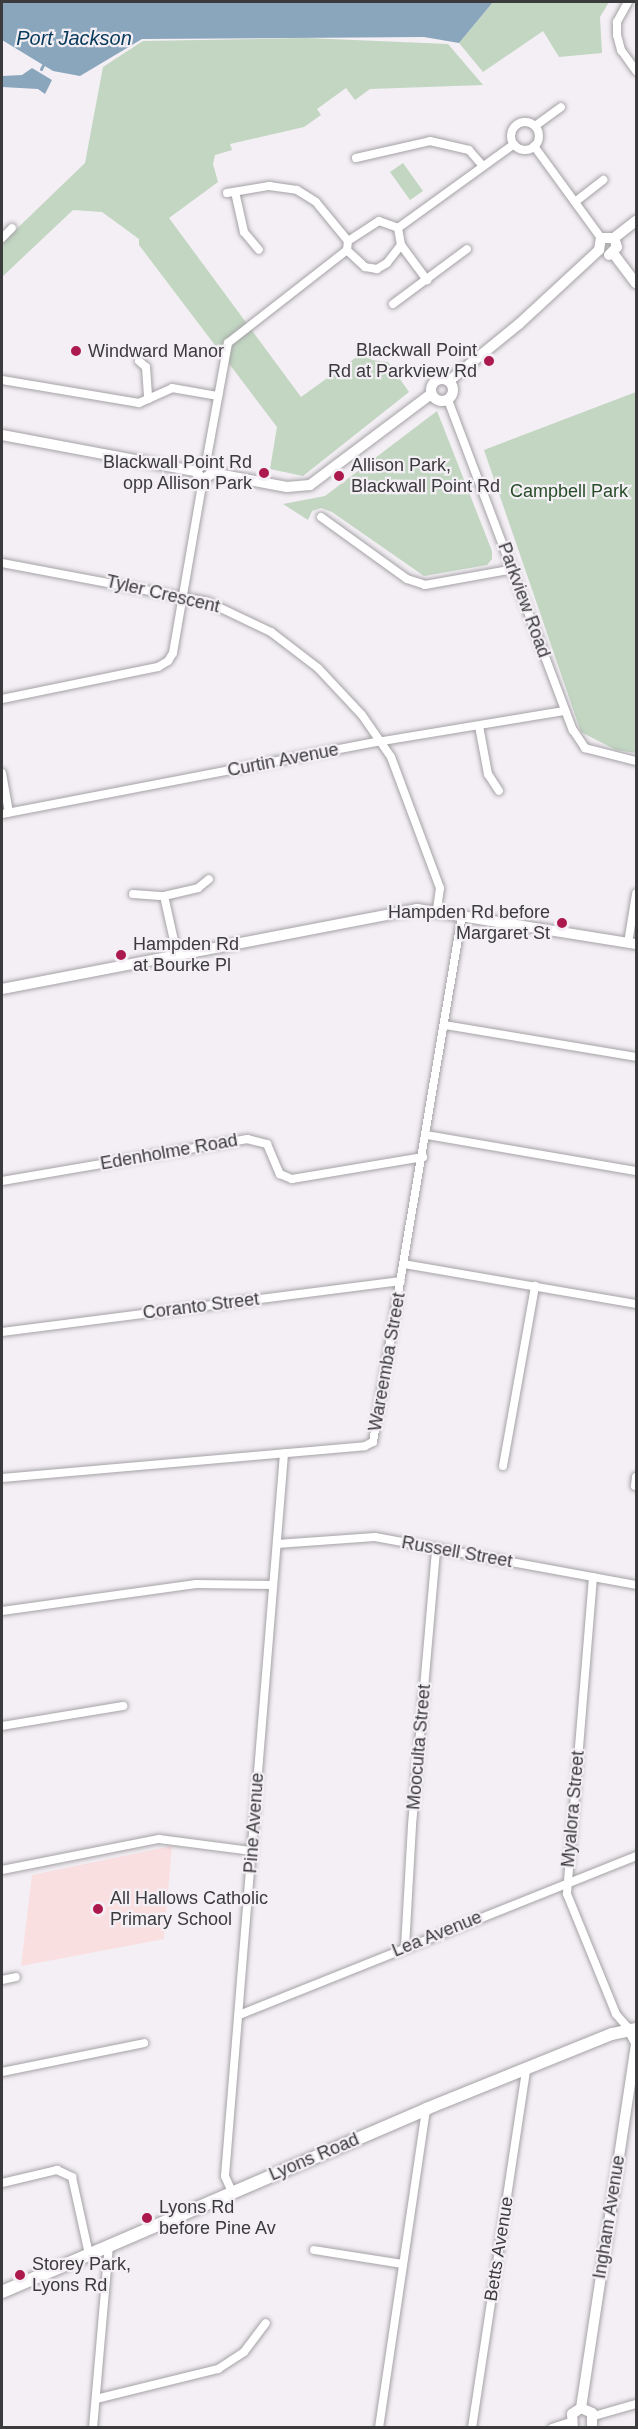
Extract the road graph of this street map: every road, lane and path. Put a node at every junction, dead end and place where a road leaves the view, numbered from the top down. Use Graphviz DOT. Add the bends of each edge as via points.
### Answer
graph roads {
  1 [pos="628,2"];
  2 [pos="636,71"];
  3 [pos="561,107"];
  4 [pos="535,126"];
  5 [pos="514,144"];
  6 [pos="534,146"];
  7 [pos="356,158"];
  8 [pos="483,166"];
  9 [pos="603,180"];
  10 [pos="575,202"];
  11 [pos="636,221"];
  12 [pos="12,228"];
  13 [pos="398,228"];
  14 [pos="2,238"];
  15 [pos="601,238"];
  16 [pos="614,238"];
  17 [pos="401,245"];
  18 [pos="348,246"];
  19 [pos="467,249"];
  20 [pos="259,250"];
  21 [pos="599,250"];
  22 [pos="613,253"];
  23 [pos="427,280"];
  24 [pos="636,283"];
  25 [pos="393,304"];
  26 [pos="139,361"];
  27 [pos="2,380"];
  28 [pos="449,381"];
  29 [pos="431,394"];
  30 [pos="218,396"];
  31 [pos="148,399"];
  32 [pos="448,400"];
  33 [pos="2,435"];
  34 [pos="206,463"];
  35 [pos="195,471"];
  36 [pos="212,473"];
  37 [pos="203,480"];
  38 [pos="321,517"];
  39 [pos="2,563"];
  40 [pos="514,568"];
  41 [pos="183,596"];
  42 [pos="2,699"];
  43 [pos="564,711"];
  44 [pos="479,726"];
  45 [pos="383,741"];
  46 [pos="636,761"];
  47 [pos="2,773"];
  48 [pos="499,791"];
  49 [pos="5,813"];
  50 [pos="209,879"];
  51 [pos="133,894"];
  52 [pos="636,894"];
  53 [pos="164,896"];
  54 [pos="437,910"];
  55 [pos="462,915"];
  56 [pos="632,944"];
  57 [pos="177,954"];
  58 [pos="2,989"];
  59 [pos="445,1025"];
  60 [pos="636,1057"];
  61 [pos="427,1135"];
  62 [pos="423,1157"];
  63 [pos="636,1171"];
  64 [pos="2,1181"];
  65 [pos="404,1264"];
  66 [pos="401,1281"];
  67 [pos="535,1286"];
  68 [pos="636,1304"];
  69 [pos="2,1332"];
  70 [pos="284,1453"];
  71 [pos="503,1467"];
  72 [pos="636,1477"];
  73 [pos="2,1478"];
  74 [pos="635,1486"];
  75 [pos="277,1544"];
  76 [pos="436,1548"];
  77 [pos="593,1577"];
  78 [pos="273,1585"];
  79 [pos="636,1585"];
  80 [pos="2,1611"];
  81 [pos="123,1706"];
  82 [pos="2,1726"];
  83 [pos="252,1851"];
  84 [pos="636,1856"];
  85 [pos="2,1870"];
  86 [pos="567,1882"];
  87 [pos="405,1947"];
  88 [pos="16,1977"];
  89 [pos="2,1980"];
  90 [pos="239,2016"];
  91 [pos="634,2025"];
  92 [pos="144,2043"];
  93 [pos="526,2070"];
  94 [pos="2,2072"];
  95 [pos="426,2109"];
  96 [pos="2,2183"];
  97 [pos="232,2193"];
  98 [pos="109,2245"];
  99 [pos="314,2250"];
  100 [pos="89,2254"];
  101 [pos="402,2264"];
  102 [pos="2,2292"];
  103 [pos="266,2323"];
  104 [pos="96,2399"];
  105 [pos="636,2404"];
  106 [pos="581,2408"];
  107 [pos="593,2422"];
  108 [pos="572,2425"];
  109 [pos="93,2427"];
  110 [pos="379,2427"];
  111 [pos="472,2427"];
  112 [pos="552,2427"];
  1 -- 2 [label="street" via="617,22 617,35 621,50"];
  3 -- 4 [label="street"];
  4 -- 5 [label="street" via="524,122 516,125 511,136"];
  4 -- 6 [label="street" via="539,134"];
  5 -- 6 [label="street" via="523,150"];
  5 -- 8 [label="street"];
  6 -- 10 [label="street"];
  7 -- 8 [label="street" via="430,141 469,150"];
  8 -- 13 [label="street"];
  9 -- 10 [label="street"];
  10 -- 15 [label="street"];
  11 -- 16 [label="street"];
  12 -- 14 [label="street"];
  13 -- 17 [label="street"];
  13 -- 18 [label="street" via="379,220"];
  15 -- 16 [label="street"];
  15 -- 21 [label="street"];
  16 -- 22 [label="street" via="617,248"];
  17 -- 18 [label="street" via="377,269 365,267"];
  17 -- 23 [label="street"];
  18 -- 20 [label="street" via="316,202 297,190 270,186 231,193 244,232"];
  18 -- 30 [label="street" via="228,343"];
  19 -- 23 [label="street"];
  21 -- 22 [label="street"];
  21 -- 28 [label="street" via="519,324"];
  22 -- 24 [label="street"];
  23 -- 25 [label="street"];
  26 -- 31 [label="street" via="146,368"];
  27 -- 31 [label="street" via="139,403"];
  28 -- 29 [label="street" via="435,380"];
  28 -- 32 [label="street" via="453,391"];
  29 -- 32 [label="street" via="438,401"];
  29 -- 36 [label="street" via="310,485 286,487"];
  30 -- 31 [label="street" via="172,388"];
  30 -- 34 [label="street"];
  32 -- 40 [label="street, Parkview Road"];
  33 -- 35 [label="street"];
  34 -- 35 [label="street" via="199,464"];
  34 -- 36 [label="street"];
  35 -- 37 [label="street"];
  36 -- 37 [label="street"];
  37 -- 41 [label="street"];
  38 -- 40 [label="street" via="407,579 425,585"];
  39 -- 41 [label="street, Tyler Crescent"];
  40 -- 43 [label="street, Parkview Road"];
  41 -- 42 [label="street" via="173,652 158,667"];
  41 -- 45 [label="street, Tyler Crescent" via="229,609 272,632 318,668"];
  43 -- 44 [label="street, Curtin Avenue"];
  43 -- 46 [label="street, Parkview Road" via="585,748"];
  44 -- 45 [label="street, Curtin Avenue"];
  44 -- 48 [label="street" via="488,774"];
  45 -- 49 [label="street, Curtin Avenue"];
  45 -- 54 [label="street, Tyler Crescent" via="440,888"];
  47 -- 49 [label="street"];
  50 -- 53 [label="street" via="198,888"];
  51 -- 53 [label="street"];
  52 -- 56 [label="street"];
  53 -- 57 [label="street"];
  54 -- 55 [label="street"];
  54 -- 57 [label="street" via="417,909"];
  55 -- 56 [label="street"];
  55 -- 59 [label="street, Wareemba Street"];
  57 -- 58 [label="street"];
  59 -- 60 [label="street"];
  59 -- 61 [label="street, Wareemba Street"];
  61 -- 62 [label="street, Wareemba Street"];
  61 -- 63 [label="street"];
  62 -- 64 [label="street, Edenholme Road" via="287,1178 277,1169 267,1144 247,1139"];
  62 -- 65 [label="street, Wareemba Street"];
  65 -- 66 [label="street, Wareemba Street"];
  65 -- 67 [label="street"];
  66 -- 69 [label="street, Coranto Street"];
  66 -- 70 [label="street, Wareemba Street" via="373,1442"];
  67 -- 68 [label="street"];
  67 -- 71 [label="street"];
  70 -- 73 [label="street, Wareemba Street"];
  70 -- 75 [label="street, Pine Avenue"];
  72 -- 74 [label="street"];
  75 -- 76 [label="street, Russell Street" via="365,1536"];
  75 -- 78 [label="street, Pine Avenue"];
  76 -- 77 [label="street, Russell Street"];
  76 -- 87 [label="street, Mooculta Street"];
  77 -- 79 [label="street, Russell Street"];
  77 -- 86 [label="street, Myalora Street"];
  78 -- 80 [label="street" via="196,1584"];
  78 -- 83 [label="street, Pine Avenue"];
  81 -- 82 [label="street"];
  83 -- 85 [label="street" via="159,1839"];
  83 -- 90 [label="street, Pine Avenue"];
  84 -- 86 [label="street, Lea Avenue"];
  86 -- 87 [label="street, Lea Avenue"];
  86 -- 91 [label="street, Myalora Street" via="574,1912 616,2014"];
  87 -- 90 [label="street, Lea Avenue"];
  88 -- 89 [label="street"];
  90 -- 97 [label="street, Pine Avenue" via="225,2176"];
  91 -- 93 [label="main road, Lyons Road"];
  91 -- 106 [label="street, Ingham Avenue" via="636,2043"];
  92 -- 94 [label="street"];
  93 -- 95 [label="main road, Lyons Road"];
  93 -- 111 [label="street, Betts Avenue"];
  95 -- 97 [label="main road, Lyons Road"];
  95 -- 101 [label="street"];
  96 -- 100 [label="street" via="57,2170 72,2177"];
  97 -- 98 [label="main road, Lyons Road"];
  98 -- 100 [label="main road, Lyons Road"];
  98 -- 104 [label="street"];
  99 -- 101 [label="street"];
  100 -- 102 [label="main road, Lyons Road"];
  101 -- 110 [label="street"];
  103 -- 104 [label="street" via="244,2352 218,2369"];
  104 -- 109 [label="street"];
  105 -- 107 [label="street"];
  106 -- 107 [label="street"];
  106 -- 108 [label="street" via="572,2414"];
  108 -- 112 [label="street"];
}
